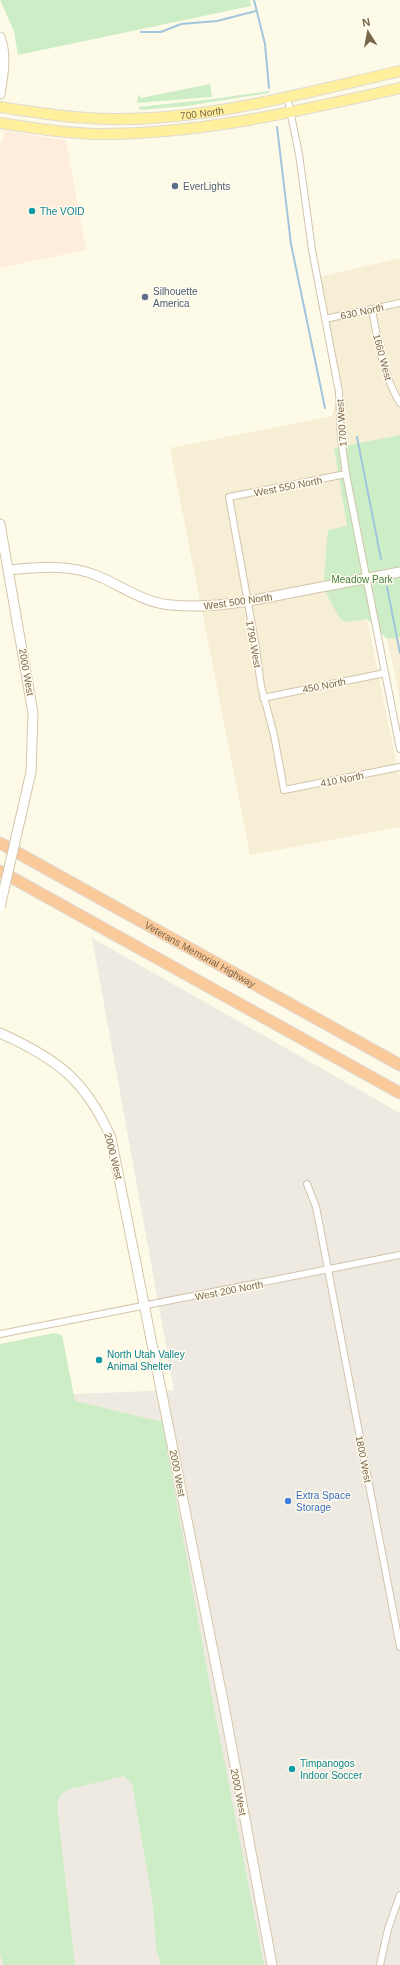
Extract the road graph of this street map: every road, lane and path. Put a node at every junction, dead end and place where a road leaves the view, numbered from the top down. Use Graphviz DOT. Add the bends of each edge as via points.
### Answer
graph roads {
  1 [pos="0,37"];
  2 [pos="400,71"];
  3 [pos="400,88"];
  4 [pos="0,94"];
  5 [pos="287,96"];
  6 [pos="0,107"];
  7 [pos="290,112"];
  8 [pos="0,123"];
  9 [pos="400,303"];
  10 [pos="372,310"];
  11 [pos="325,319"];
  12 [pos="400,390"];
  13 [pos="393,391"];
  14 [pos="400,403"];
  15 [pos="346,474"];
  16 [pos="229,497"];
  17 [pos="0,524"];
  18 [pos="9,570"];
  19 [pos="400,572"];
  20 [pos="367,578"];
  21 [pos="246,601"];
  22 [pos="385,673"];
  23 [pos="263,698"];
  24 [pos="400,749"];
  25 [pos="400,767"];
  26 [pos="284,790"];
  27 [pos="0,843"];
  28 [pos="0,871"];
  29 [pos="0,907"];
  30 [pos="0,1033"];
  31 [pos="400,1065"];
  32 [pos="400,1093"];
  33 [pos="307,1184"];
  34 [pos="400,1255"];
  35 [pos="328,1270"];
  36 [pos="146,1306"];
  37 [pos="0,1334"];
  38 [pos="400,1607"];
  39 [pos="393,1608"];
  40 [pos="400,1647"];
  41 [pos="400,1895"];
  42 [pos="272,1965"];
  43 [pos="380,1965"];
  1 -- 4 [label="street" via="3,55"];
  2 -- 5 [label="main road, 700 North"];
  3 -- 7 [label="main road, 700 North"];
  5 -- 6 [label="main road, 700 North" via="201,112 116,119 80,118"];
  5 -- 7 [label="street, 1700 West"];
  7 -- 8 [label="main road, 700 North" via="186,130 117,134 60,131"];
  7 -- 11 [label="street, 1700 West"];
  9 -- 10 [label="street, 630 North"];
  10 -- 11 [label="street, 630 North"];
  10 -- 13 [label="street, 1660 West" via="384,368"];
  11 -- 15 [label="street, 1700 West" via="339,392"];
  12 -- 13 [label="street"];
  13 -- 14 [label="street, 1660 West"];
  15 -- 16 [label="street, West 550 North"];
  15 -- 20 [label="street, 1700 West"];
  16 -- 21 [label="street, 1790 West"];
  17 -- 18 [label="street, 2000 West"];
  18 -- 21 [label="street, West 500 North" via="45,566 97,575 141,598 168,605 201,607"];
  18 -- 29 [label="street, 2000 West, bridge" via="34,713 31,772"];
  19 -- 20 [label="street, West 500 North"];
  20 -- 21 [label="street, West 500 North"];
  20 -- 22 [label="street, 1700 West"];
  21 -- 23 [label="street, 1790 West"];
  22 -- 23 [label="street, 450 North"];
  22 -- 24 [label="street, 1700 West"];
  23 -- 26 [label="street, 1790 West" via="274,735"];
  25 -- 26 [label="street, 410 North"];
  27 -- 31 [label="highway, Veterans Memorial Highway"];
  28 -- 32 [label="highway"];
  30 -- 36 [label="street, 2000 West" via="44,1054 62,1068 80,1084 102,1116 111,1138"];
  33 -- 35 [label="street, 1800 West" via="316,1207"];
  34 -- 35 [label="street, West 200 North"];
  35 -- 36 [label="street, West 200 North"];
  35 -- 39 [label="street, 1800 West"];
  36 -- 37 [label="street, West 200 North"];
  36 -- 42 [label="street, 2000 West"];
  38 -- 39 [label="street"];
  39 -- 40 [label="street, 1800 West"];
  41 -- 43 [label="street" via="388,1929"];
}
